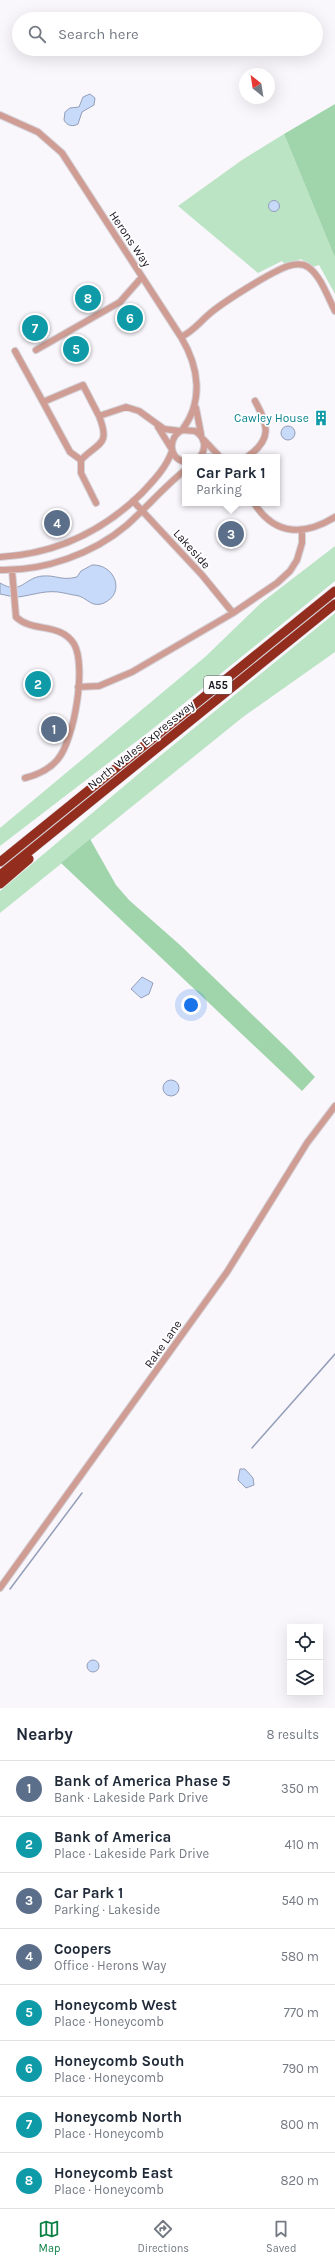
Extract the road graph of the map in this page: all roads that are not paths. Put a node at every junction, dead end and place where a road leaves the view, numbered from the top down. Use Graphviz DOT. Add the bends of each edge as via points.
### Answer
graph roads {
  1 [pos="0,116"];
  2 [pos="142,277"];
  3 [pos="335,311"];
  4 [pos="181,337"];
  5 [pos="36,350"];
  6 [pos="15,351"];
  7 [pos="255,400"];
  8 [pos="43,402"];
  9 [pos="196,406"];
  10 [pos="99,416"];
  11 [pos="157,425"];
  12 [pos="181,431"];
  13 [pos="202,437"];
  14 [pos="172,449"];
  15 [pos="202,454"];
  16 [pos="217,454"];
  17 [pos="250,454"];
  18 [pos="81,460"];
  19 [pos="182,460"];
  20 [pos="182,473"];
  21 [pos="133,501"];
  22 [pos="96,503"];
  23 [pos="256,506"];
  24 [pos="143,510"];
  25 [pos="335,517"];
  26 [pos="302,530"];
  27 [pos="0,557"];
  28 [pos="0,570"];
  29 [pos="12,570"];
  30 [pos="335,591"];
  31 [pos="335,604"];
  32 [pos="233,613"];
  33 [pos="78,687"];
  34 [pos="171,736"];
  35 [pos="24,778"];
  36 [pos="102,780"];
  37 [pos="0,855"];
  38 [pos="0,862"];
  39 [pos="0,875"];
  40 [pos="0,884"];
  41 [pos="335,1106"];
  42 [pos="0,1588"];
  1 -- 2 [label="street, Herons Way" via="38,132 62,153"];
  2 -- 4 [label="street, Herons Way"];
  2 -- 5 [label="street" via="120,302"];
  3 -- 4 [label="street" via="314,273 303,264 295,264 258,282 206,316 191,332"];
  4 -- 9 [label="street, Herons Way" via="193,362 197,388"];
  6 -- 8 [label="street"];
  7 -- 17 [label="street" via="266,422 266,429 262,444"];
  8 -- 10 [label="street" via="83,386"];
  8 -- 18 [label="street" via="70,452"];
  9 -- 12 [label="street, Herons Way"];
  9 -- 13 [label="street, Herons Way"];
  10 -- 11 [label="street" via="126,407 139,411"];
  10 -- 18 [label="street" via="105,431 104,437 97,448 88,452"];
  11 -- 12 [label="street"];
  11 -- 14 [label="street"];
  12 -- 13 [label="street" via="192,429"];
  12 -- 14 [label="street, Herons Way" via="173,438"];
  13 -- 15 [label="street" via="205,447"];
  13 -- 16 [label="street"];
  14 -- 19 [label="street" via="177,458"];
  14 -- 21 [label="street" via="162,471"];
  18 -- 22 [label="street" via="81,473"];
  20 -- 24 [label="street"];
  21 -- 24 [label="street, Lakeside"];
  21 -- 27 [label="street" via="100,528 70,542 37,552"];
  23 -- 26 [label="street" via="272,523 282,528"];
  24 -- 29 [label="street" via="104,541 79,553 42,566"];
  24 -- 32 [label="street, Lakeside"];
  25 -- 26 [label="street" via="319,526"];
  26 -- 32 [label="street" via="300,549 290,571"];
  28 -- 29 [label="street"];
  29 -- 33 [label="street" via="16,617 27,625 56,629 74,645 78,657"];
  30 -- 36 [label="highway, North Wales Expressway / A55"];
  31 -- 34 [label="highway, North Wales Expressway / A55"];
  32 -- 33 [label="street" via="132,672 99,686"];
  33 -- 35 [label="street" via="74,721 66,746 49,767"];
  34 -- 39 [label="highway, North Wales Expressway / A55"];
  34 -- 40 [label="highway"];
  36 -- 37 [label="highway"];
  36 -- 38 [label="highway, North Wales Expressway / A55"];
  41 -- 42 [label="street, Rake Lane" via="307,1143 227,1272"];
}
